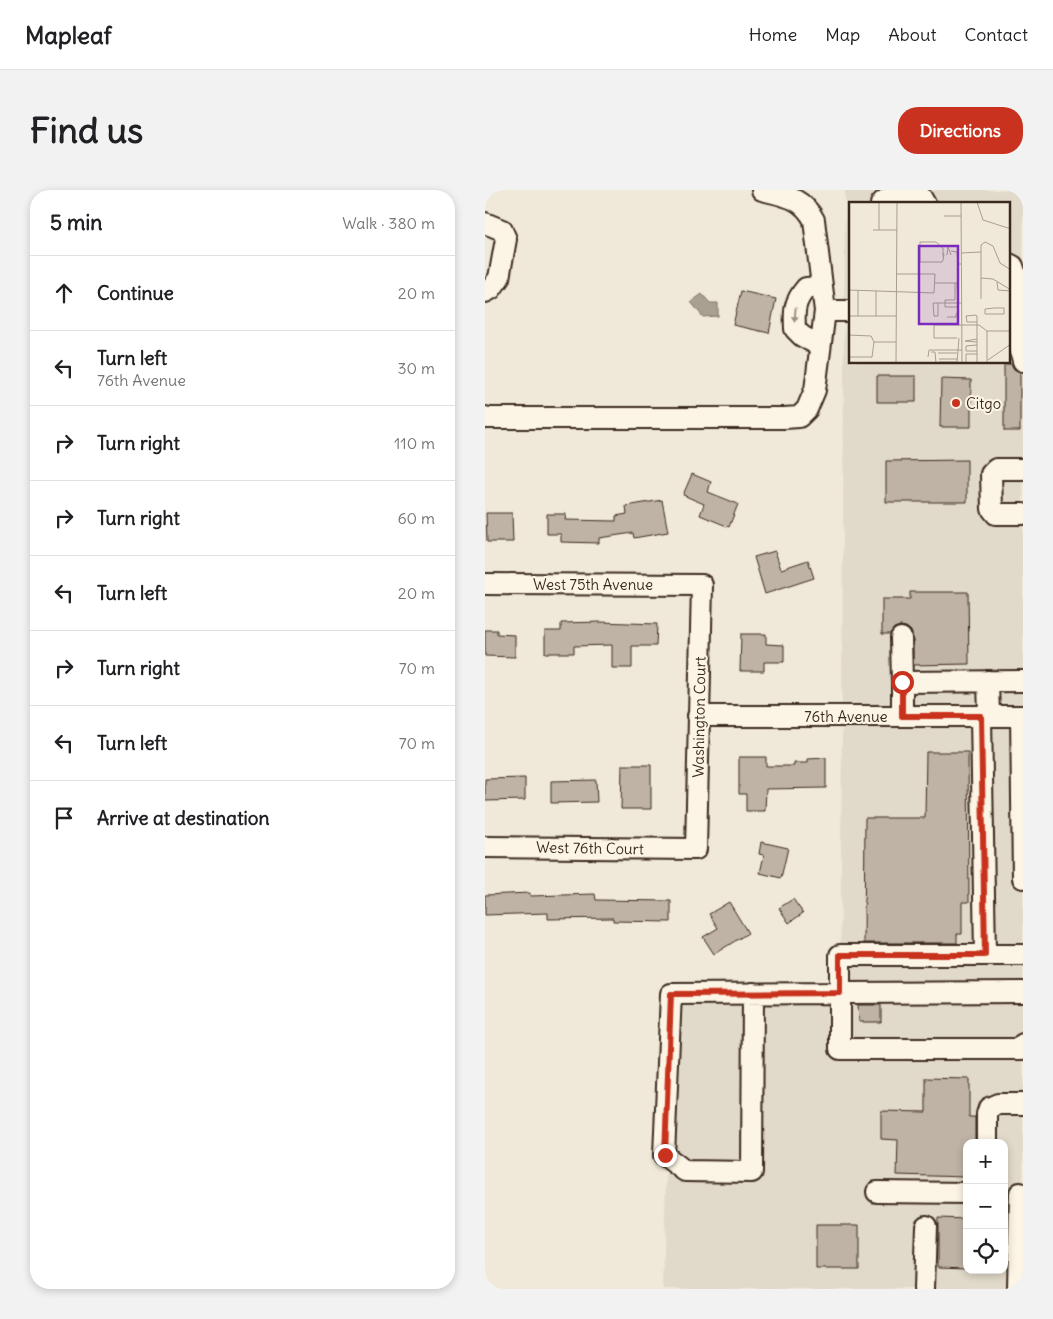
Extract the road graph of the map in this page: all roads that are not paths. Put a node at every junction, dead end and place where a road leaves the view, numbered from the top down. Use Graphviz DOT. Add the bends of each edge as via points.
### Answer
graph roads {
  1 [pos="761,190"];
  2 [pos="882,202"];
  3 [pos="924,202"];
  4 [pos="485,223"];
  5 [pos="1011,265"];
  6 [pos="822,287"];
  7 [pos="485,292"];
  8 [pos="825,311"];
  9 [pos="849,311"];
  10 [pos="1016,312"];
  11 [pos="821,346"];
  12 [pos="1017,348"];
  13 [pos="485,416"];
  14 [pos="1023,469"];
  15 [pos="1023,514"];
  16 [pos="485,584"];
  17 [pos="701,585"];
  18 [pos="901,638"];
  19 [pos="988,681"];
  20 [pos="1023,681"];
  21 [pos="902,682"];
  22 [pos="699,716"];
  23 [pos="902,716"];
  24 [pos="985,716"];
  25 [pos="1022,716"];
  26 [pos="1022,774"];
  27 [pos="485,847"];
  28 [pos="696,849"];
  29 [pos="1023,878"];
  30 [pos="985,955"];
  31 [pos="1023,955"];
  32 [pos="1023,992"];
  33 [pos="753,993"];
  34 [pos="840,993"];
  35 [pos="1023,1044"];
  36 [pos="1023,1104"];
  37 [pos="987,1139"];
  38 [pos="877,1192"];
  39 [pos="963,1193"];
  40 [pos="1016,1193"];
  41 [pos="926,1226"];
  42 [pos="924,1289"];
  43 [pos="1018,1289"];
  1 -- 6 [label="street" via="792,198 808,208 814,220"];
  2 -- 3 [label="street" via="894,196 921,197"];
  4 -- 7 [label="street" via="502,230 506,239 499,278"];
  5 -- 10 [label="street" via="1016,275"];
  6 -- 8 [label="street"];
  6 -- 11 [label="street, one-way" via="806,288 798,298 794,315 795,329"];
  8 -- 9 [label="street"];
  8 -- 11 [label="street"];
  10 -- 12 [label="street"];
  11 -- 13 [label="street" via="815,390 807,409 799,417"];
  14 -- 15 [label="street" via="996,469 991,474 992,509 996,514"];
  16 -- 17 [label="street, West 75th Avenue"];
  17 -- 22 [label="street, Washington Court"];
  18 -- 21 [label="street"];
  19 -- 20 [label="street"];
  19 -- 21 [label="street"];
  19 -- 24 [label="street"];
  21 -- 23 [label="street"];
  22 -- 23 [label="street, 76th Avenue"];
  22 -- 28 [label="street, Washington Court"];
  23 -- 24 [label="street, 76th Avenue"];
  24 -- 25 [label="street, 76th Avenue"];
  24 -- 30 [label="street"];
  25 -- 26 [label="street"];
  26 -- 29 [label="street"];
  27 -- 28 [label="street, West 76th Court"];
  30 -- 31 [label="street"];
  30 -- 34 [label="street" via="840,955"];
  32 -- 34 [label="street"];
  33 -- 33 [label="street" via="671,994 665,1155 685,1171 752,1172"];
  33 -- 34 [label="street"];
  34 -- 35 [label="street" via="840,1049 1023,1049"];
  36 -- 37 [label="street" via="998,1104 989,1108"];
  38 -- 39 [label="street"];
  40 -- 43 [label="street"];
  41 -- 42 [label="street"];
}
